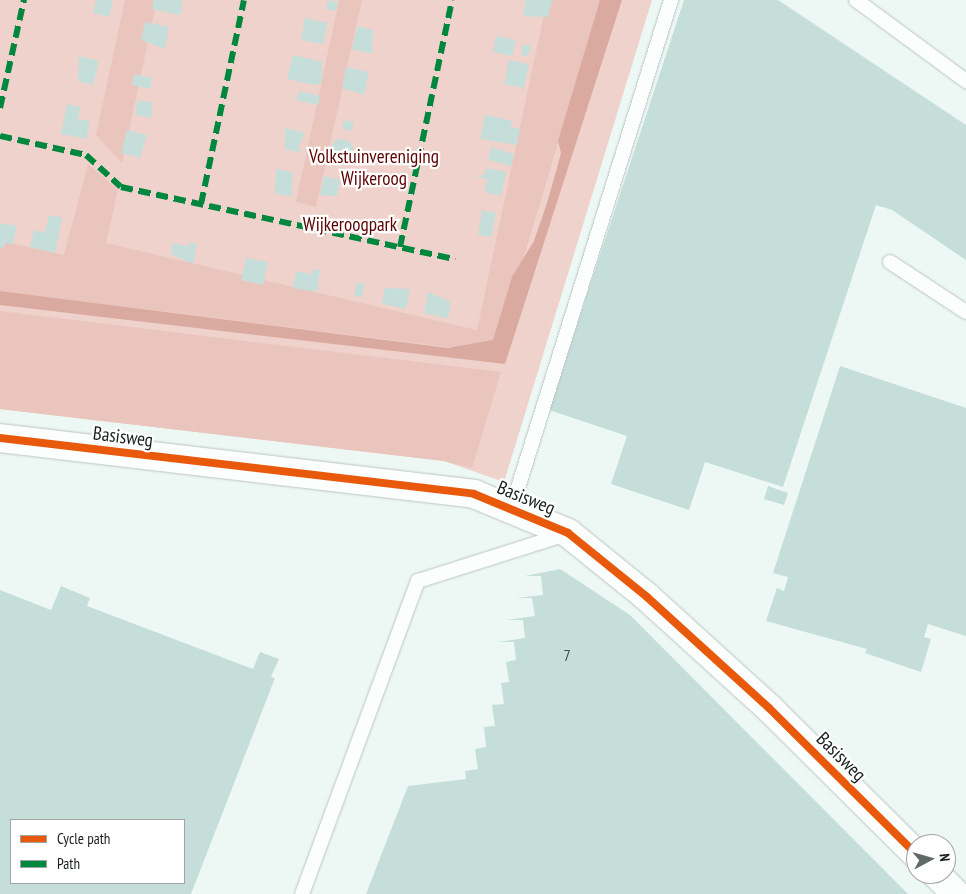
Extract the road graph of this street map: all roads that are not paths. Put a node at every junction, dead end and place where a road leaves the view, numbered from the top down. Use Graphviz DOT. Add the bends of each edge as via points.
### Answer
graph roads {
  1 [pos="671,0"];
  2 [pos="856,0"];
  3 [pos="966,81"];
  4 [pos="890,262"];
  5 [pos="966,312"];
  6 [pos="0,438"];
  7 [pos="511,510"];
  8 [pos="568,533"];
  9 [pos="906,844"];
  10 [pos="946,884"];
  11 [pos="302,894"];
  12 [pos="956,894"];
  1 -- 7 [label="lane"];
  2 -- 3 [label="lane"];
  4 -- 5 [label="lane"];
  6 -- 7 [label="street, Basisweg" via="474,494"];
  7 -- 8 [label="street, Basisweg"];
  8 -- 9 [label="street, Basisweg" via="647,596 762,702"];
  8 -- 11 [label="lane" via="418,581"];
  10 -- 12 [label="street"];
}
